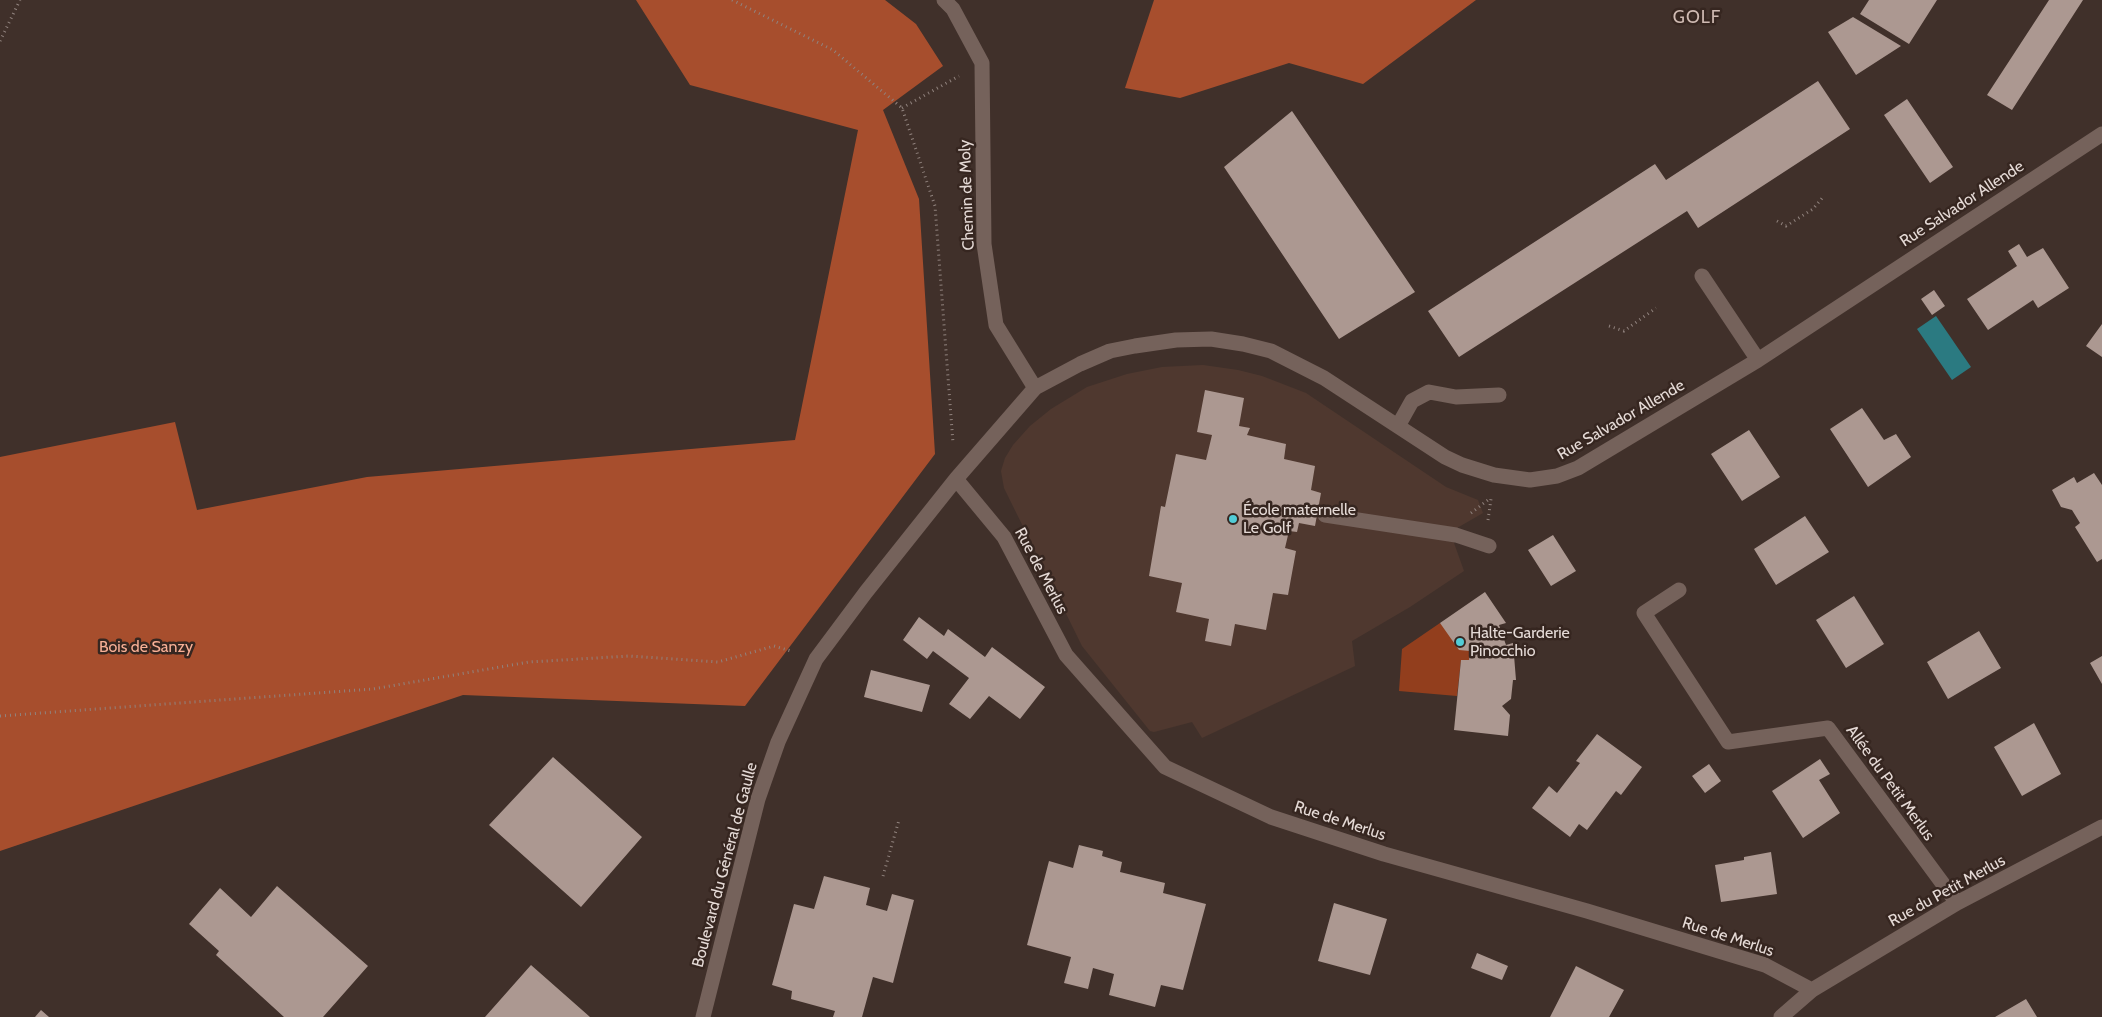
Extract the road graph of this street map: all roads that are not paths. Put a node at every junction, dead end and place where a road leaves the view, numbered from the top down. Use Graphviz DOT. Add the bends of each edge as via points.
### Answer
graph roads {
  1 [pos="944,0"];
  2 [pos="2102,134"];
  3 [pos="1702,276"];
  4 [pos="1758,360"];
  5 [pos="1035,388"];
  6 [pos="1499,395"];
  7 [pos="1398,426"];
  8 [pos="956,479"];
  9 [pos="1325,515"];
  10 [pos="1489,546"];
  11 [pos="1679,590"];
  12 [pos="2102,827"];
  13 [pos="1957,903"];
  14 [pos="1812,990"];
  15 [pos="704,1017"];
  16 [pos="1781,1017"];
  1 -- 5 [label="street, Chemin de Moly" via="953,9 982,63 984,244 996,325"];
  2 -- 4 [label="street, Rue Salvador Allende"];
  3 -- 4 [label="street"];
  4 -- 7 [label="street, Rue Salvador Allende" via="1595,458 1557,476 1530,480 1494,475 1462,465"];
  5 -- 7 [label="street, Rue Salvador Allende" via="1110,351 1176,340 1212,339 1286,357"];
  5 -- 8 [label="street, Rue Salvador Allende"];
  6 -- 7 [label="street" via="1456,397 1429,392 1412,401"];
  8 -- 14 [label="street, Rue de Merlus" via="1004,537 1066,655 1165,767 1271,817 1384,854 1765,965"];
  8 -- 15 [label="street, Boulevard du Général de Gaulle" via="816,659 778,742 758,799"];
  9 -- 10 [label="street" via="1456,535"];
  11 -- 13 [label="street, Allée du Petit Merlus" via="1644,613 1728,742 1828,728"];
  12 -- 13 [label="street, Rue du Petit Merlus"];
  13 -- 14 [label="street, Rue du Petit Merlus"];
  14 -- 16 [label="street"];
}
